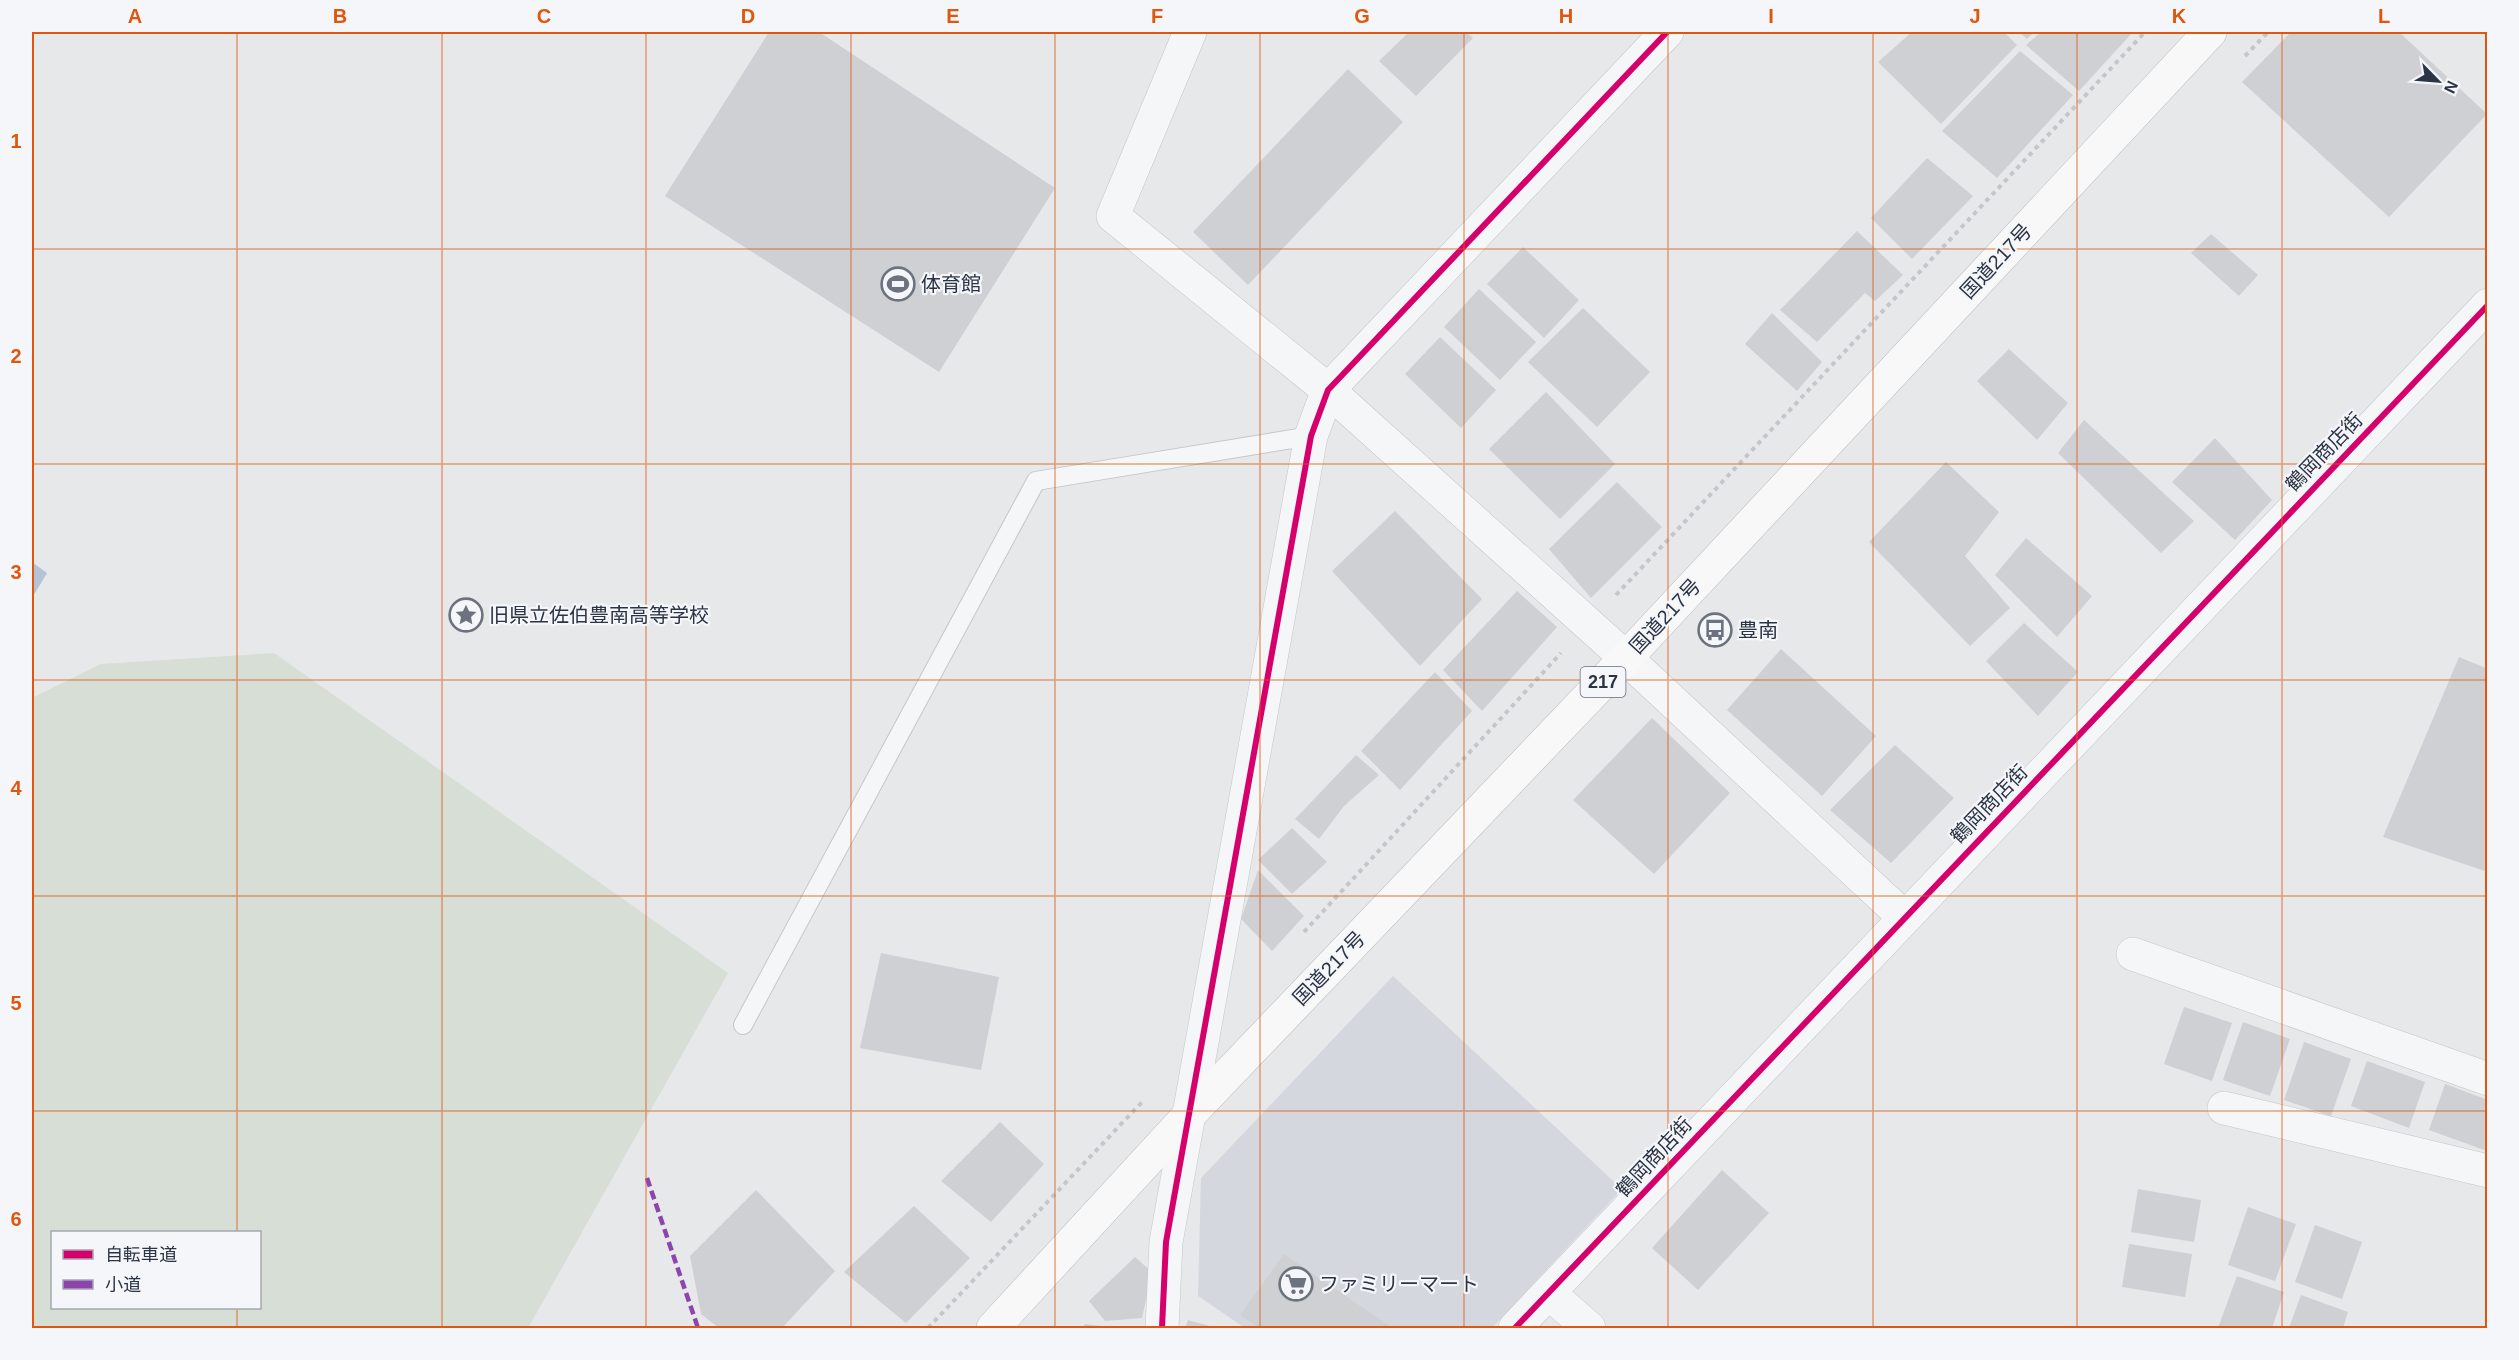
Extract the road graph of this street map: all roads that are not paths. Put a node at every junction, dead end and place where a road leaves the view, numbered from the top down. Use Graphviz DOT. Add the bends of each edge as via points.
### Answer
graph roads {
  1 [pos="1190,32"];
  2 [pos="1668,32"];
  3 [pos="2210,32"];
  4 [pos="2487,304"];
  5 [pos="1328,390"];
  6 [pos="1311,436"];
  7 [pos="1626,658"];
  8 [pos="1904,917"];
  9 [pos="2133,954"];
  10 [pos="743,1024"];
  11 [pos="2487,1079"];
  12 [pos="2224,1108"];
  13 [pos="1190,1114"];
  14 [pos="2487,1171"];
  15 [pos="1549,1293"];
  16 [pos="993,1329"];
  17 [pos="1162,1329"];
  18 [pos="1515,1329"];
  19 [pos="1589,1329"];
  1 -- 5 [label="street" via="1113,216"];
  2 -- 5 [label="street"];
  3 -- 7 [label="highway, 国道217号 / 217"];
  4 -- 8 [label="street, 鶴岡商店街"];
  5 -- 6 [label="street"];
  5 -- 7 [label="street"];
  6 -- 10 [label="lane" via="1036,480"];
  6 -- 13 [label="street"];
  7 -- 8 [label="street"];
  7 -- 13 [label="highway, 国道217号 / 217"];
  8 -- 15 [label="street, 鶴岡商店街"];
  9 -- 11 [label="street"];
  12 -- 14 [label="street"];
  13 -- 16 [label="highway, 国道217号 / 217"];
  13 -- 17 [label="street" via="1166,1242"];
  15 -- 18 [label="street, 鶴岡商店街"];
  15 -- 19 [label="street"];
}
